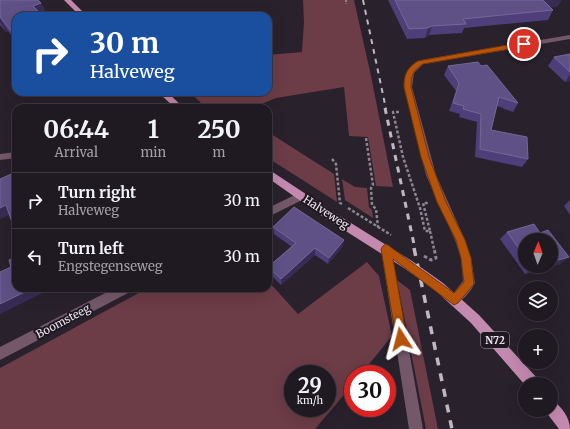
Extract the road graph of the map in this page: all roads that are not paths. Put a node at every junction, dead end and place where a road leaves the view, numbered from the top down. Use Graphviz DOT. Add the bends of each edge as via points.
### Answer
graph roads {
  1 [pos="67,0"];
  2 [pos="80,12"];
  3 [pos="570,37"];
  4 [pos="166,96"];
  5 [pos="173,104"];
  6 [pos="12,156"];
  7 [pos="0,157"];
  8 [pos="272,176"];
  9 [pos="302,196"];
  10 [pos="272,212"];
  11 [pos="386,249"];
  12 [pos="118,292"];
  13 [pos="454,300"];
  14 [pos="0,354"];
  15 [pos="527,377"];
  16 [pos="558,416"];
  17 [pos="416,429"];
  18 [pos="568,429"];
  1 -- 2 [label="main road"];
  3 -- 13 [label="street" via="421,62 413,67 408,76 408,87 427,163 466,258 469,284"];
  4 -- 5 [label="main road"];
  6 -- 7 [label="street"];
  8 -- 9 [label="main road, Halveweg / N72"];
  9 -- 10 [label="street"];
  9 -- 11 [label="main road, Halveweg / N72"];
  11 -- 13 [label="main road, Halveweg / N72"];
  11 -- 17 [label="street"];
  12 -- 14 [label="street, Boomsteeg"];
  13 -- 15 [label="main road, N72" via="491,335"];
  16 -- 18 [label="main road"];
}
